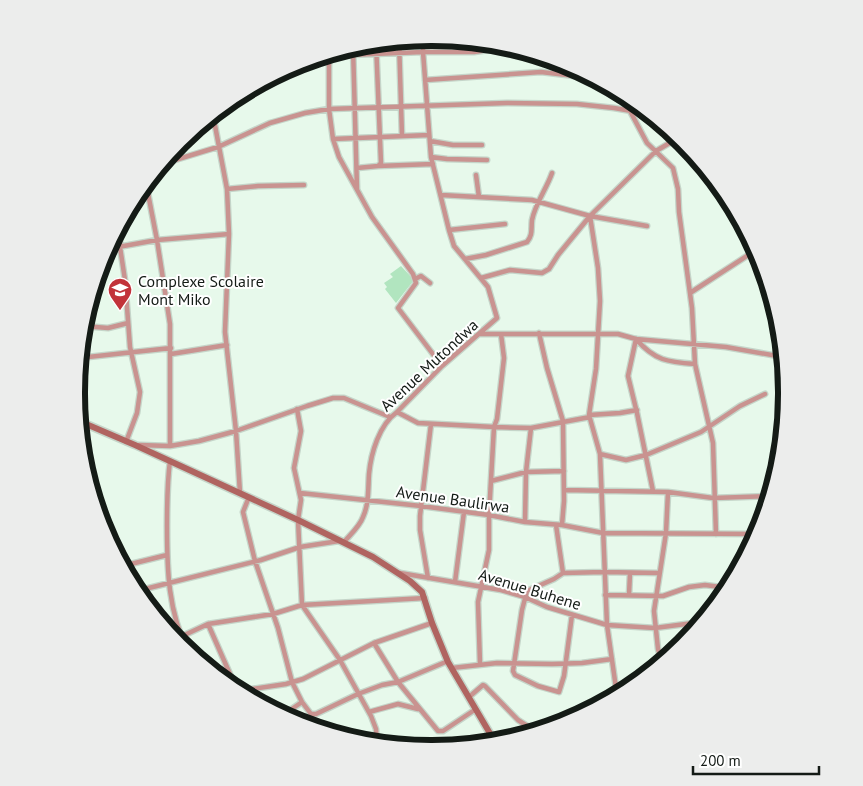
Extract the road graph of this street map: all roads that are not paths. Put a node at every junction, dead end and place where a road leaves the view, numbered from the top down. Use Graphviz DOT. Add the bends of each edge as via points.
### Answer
graph roads {
  1 [pos="423,46"];
  2 [pos="399,48"];
  3 [pos="485,50"];
  4 [pos="376,51"];
  5 [pos="423,52"];
  6 [pos="399,53"];
  7 [pos="376,54"];
  8 [pos="353,55"];
  9 [pos="356,55"];
  10 [pos="327,63"];
  11 [pos="570,75"];
  12 [pos="425,80"];
  13 [pos="401,106"];
  14 [pos="427,106"];
  15 [pos="378,107"];
  16 [pos="355,108"];
  17 [pos="330,109"];
  18 [pos="630,111"];
  19 [pos="634,112"];
  20 [pos="214,123"];
  21 [pos="380,136"];
  22 [pos="402,136"];
  23 [pos="356,138"];
  24 [pos="429,138"];
  25 [pos="333,139"];
  26 [pos="671,142"];
  27 [pos="482,145"];
  28 [pos="218,146"];
  29 [pos="656,151"];
  30 [pos="431,157"];
  31 [pos="175,160"];
  32 [pos="487,160"];
  33 [pos="433,164"];
  34 [pos="378,166"];
  35 [pos="357,168"];
  36 [pos="552,173"];
  37 [pos="476,174"];
  38 [pos="304,185"];
  39 [pos="227,189"];
  40 [pos="357,190"];
  41 [pos="148,193"];
  42 [pos="441,195"];
  43 [pos="469,196"];
  44 [pos="478,197"];
  45 [pos="540,202"];
  46 [pos="468,204"];
  47 [pos="590,216"];
  48 [pos="505,224"];
  49 [pos="647,226"];
  50 [pos="449,230"];
  51 [pos="229,234"];
  52 [pos="157,240"];
  53 [pos="120,242"];
  54 [pos="117,248"];
  55 [pos="120,248"];
  56 [pos="749,254"];
  57 [pos="465,259"];
  58 [pos="482,278"];
  59 [pos="415,279"];
  60 [pos="430,283"];
  61 [pos="690,293"];
  62 [pos="128,323"];
  63 [pos="91,327"];
  64 [pos="539,333"];
  65 [pos="480,334"];
  66 [pos="501,334"];
  67 [pos="598,334"];
  68 [pos="636,339"];
  69 [pos="693,344"];
  70 [pos="227,345"];
  71 [pos="171,351"];
  72 [pos="131,352"];
  73 [pos="776,356"];
  74 [pos="87,357"];
  75 [pos="695,364"];
  76 [pos="442,366"];
  77 [pos="765,394"];
  78 [pos="297,409"];
  79 [pos="637,410"];
  80 [pos="397,412"];
  81 [pos="590,416"];
  82 [pos="390,417"];
  83 [pos="563,421"];
  84 [pos="86,424"];
  85 [pos="431,424"];
  86 [pos="494,427"];
  87 [pos="710,427"];
  88 [pos="531,428"];
  89 [pos="236,432"];
  90 [pos="126,442"];
  91 [pos="135,445"];
  92 [pos="170,446"];
  93 [pos="600,454"];
  94 [pos="646,455"];
  95 [pos="170,461"];
  96 [pos="564,471"];
  97 [pos="526,472"];
  98 [pos="491,481"];
  99 [pos="564,490"];
  100 [pos="601,490"];
  101 [pos="653,492"];
  102 [pos="668,492"];
  103 [pos="240,493"];
  104 [pos="300,493"];
  105 [pos="762,496"];
  106 [pos="249,497"];
  107 [pos="713,498"];
  108 [pos="368,500"];
  109 [pos="422,506"];
  110 [pos="464,512"];
  111 [pos="489,515"];
  112 [pos="298,520"];
  113 [pos="524,522"];
  114 [pos="559,525"];
  115 [pos="603,533"];
  116 [pos="666,533"];
  117 [pos="716,534"];
  118 [pos="748,534"];
  119 [pos="341,542"];
  120 [pos="300,547"];
  121 [pos="167,556"];
  122 [pos="255,561"];
  123 [pos="130,564"];
  124 [pos="604,572"];
  125 [pos="398,573"];
  126 [pos="563,573"];
  127 [pos="630,573"];
  128 [pos="658,573"];
  129 [pos="428,578"];
  130 [pos="455,582"];
  131 [pos="168,583"];
  132 [pos="481,586"];
  133 [pos="719,587"];
  134 [pos="145,589"];
  135 [pos="605,595"];
  136 [pos="629,596"];
  137 [pos="656,596"];
  138 [pos="525,597"];
  139 [pos="425,598"];
  140 [pos="302,606"];
  141 [pos="273,614"];
  142 [pos="572,615"];
  143 [pos="432,623"];
  144 [pos="691,623"];
  145 [pos="208,624"];
  146 [pos="607,625"];
  147 [pos="176,628"];
  148 [pos="656,628"];
  149 [pos="183,635"];
  150 [pos="374,642"];
  151 [pos="661,654"];
  152 [pos="612,659"];
  153 [pos="340,660"];
  154 [pos="448,661"];
  155 [pos="515,662"];
  156 [pos="480,664"];
  157 [pos="566,664"];
  158 [pos="452,668"];
  159 [pos="230,675"];
  160 [pos="292,682"];
  161 [pos="398,682"];
  162 [pos="616,686"];
  163 [pos="252,689"];
  164 [pos="358,694"];
  165 [pos="469,696"];
  166 [pos="302,702"];
  167 [pos="419,709"];
  168 [pos="476,709"];
  169 [pos="291,710"];
  170 [pos="369,712"];
  171 [pos="311,714"];
  172 [pos="312,718"];
  173 [pos="527,726"];
  174 [pos="376,735"];
  175 [pos="491,735"];
  1 -- 5 [label="street"];
  2 -- 6 [label="street"];
  3 -- 5 [label="street"];
  4 -- 7 [label="street"];
  5 -- 6 [label="street"];
  5 -- 12 [label="street"];
  6 -- 7 [label="street"];
  6 -- 13 [label="street"];
  7 -- 9 [label="street"];
  7 -- 15 [label="street"];
  8 -- 16 [label="street"];
  10 -- 17 [label="street"];
  11 -- 12 [label="street" via="534,72"];
  12 -- 14 [label="street"];
  13 -- 14 [label="street"];
  13 -- 15 [label="street"];
  13 -- 22 [label="street"];
  14 -- 18 [label="street" via="576,104"];
  14 -- 24 [label="street"];
  15 -- 16 [label="street"];
  15 -- 21 [label="street"];
  16 -- 17 [label="street"];
  16 -- 23 [label="street"];
  17 -- 25 [label="street"];
  17 -- 28 [label="street" via="270,123"];
  18 -- 19 [label="street"];
  18 -- 29 [label="street" via="647,143"];
  20 -- 28 [label="street"];
  21 -- 22 [label="street"];
  21 -- 23 [label="street"];
  21 -- 34 [label="street" via="381,163"];
  22 -- 24 [label="street"];
  23 -- 25 [label="street"];
  23 -- 35 [label="street"];
  24 -- 27 [label="street" via="454,145"];
  24 -- 30 [label="street"];
  25 -- 40 [label="street" via="341,162"];
  26 -- 29 [label="street"];
  28 -- 31 [label="street"];
  28 -- 39 [label="street"];
  29 -- 47 [label="street"];
  29 -- 61 [label="street" via="672,167 678,188"];
  30 -- 32 [label="street"];
  30 -- 33 [label="street"];
  33 -- 34 [label="street"];
  33 -- 42 [label="street"];
  34 -- 35 [label="street"];
  35 -- 40 [label="street"];
  36 -- 45 [label="street"];
  37 -- 44 [label="street"];
  38 -- 39 [label="street"];
  39 -- 51 [label="street"];
  40 -- 59 [label="street"];
  41 -- 52 [label="street"];
  42 -- 43 [label="street"];
  42 -- 50 [label="street"];
  43 -- 44 [label="street"];
  43 -- 46 [label="street"];
  44 -- 45 [label="street"];
  45 -- 47 [label="street"];
  45 -- 57 [label="street" via="532,220 531,238 527,242"];
  47 -- 49 [label="street"];
  47 -- 58 [label="street" via="547,271 510,270"];
  47 -- 67 [label="street" via="599,285"];
  48 -- 50 [label="street"];
  50 -- 57 [label="street" via="454,246"];
  51 -- 52 [label="street"];
  51 -- 70 [label="street"];
  52 -- 55 [label="street"];
  52 -- 71 [label="street"];
  53 -- 55 [label="street"];
  54 -- 55 [label="street"];
  55 -- 62 [label="street"];
  56 -- 61 [label="street"];
  57 -- 58 [label="street"];
  58 -- 65 [label="street, Avenue Mutondwa" via="497,318"];
  59 -- 60 [label="street" via="421,276"];
  59 -- 76 [label="street" via="416,283 398,308"];
  61 -- 69 [label="street"];
  62 -- 63 [label="street" via="108,328"];
  62 -- 72 [label="street"];
  64 -- 66 [label="street"];
  64 -- 67 [label="street"];
  64 -- 83 [label="street"];
  65 -- 66 [label="street"];
  65 -- 76 [label="street, Avenue Mutondwa"];
  66 -- 86 [label="street" via="504,358"];
  67 -- 68 [label="street" via="618,334"];
  67 -- 81 [label="street"];
  68 -- 69 [label="street"];
  68 -- 75 [label="street" via="659,359"];
  68 -- 79 [label="street" via="628,376"];
  69 -- 73 [label="street"];
  69 -- 75 [label="street"];
  70 -- 71 [label="street"];
  70 -- 89 [label="street"];
  71 -- 72 [label="street"];
  71 -- 92 [label="street"];
  72 -- 74 [label="street"];
  72 -- 90 [label="street" via="140,402"];
  75 -- 87 [label="street"];
  76 -- 80 [label="street, Avenue Mutondwa"];
  77 -- 87 [label="street" via="740,406"];
  78 -- 82 [label="street" via="339,398"];
  78 -- 89 [label="street"];
  78 -- 104 [label="street" via="301,431 294,468"];
  79 -- 81 [label="street"];
  79 -- 94 [label="street"];
  80 -- 82 [label="street, Avenue Mutondwa"];
  80 -- 85 [label="street" via="418,423"];
  81 -- 83 [label="street"];
  81 -- 93 [label="street"];
  82 -- 108 [label="street, Avenue Mutondwa" via="381,430 371,462"];
  83 -- 88 [label="street"];
  83 -- 96 [label="street"];
  84 -- 90 [label="main road"];
  85 -- 86 [label="street"];
  85 -- 109 [label="street"];
  86 -- 88 [label="street"];
  86 -- 98 [label="street"];
  87 -- 94 [label="street"];
  87 -- 107 [label="street"];
  88 -- 97 [label="street"];
  89 -- 92 [label="street"];
  89 -- 103 [label="street"];
  90 -- 91 [label="main road"];
  91 -- 92 [label="street"];
  91 -- 95 [label="main road"];
  93 -- 94 [label="street" via="626,460"];
  93 -- 100 [label="street"];
  94 -- 101 [label="street"];
  95 -- 103 [label="main road"];
  95 -- 121 [label="street"];
  96 -- 97 [label="street"];
  96 -- 99 [label="street"];
  97 -- 98 [label="street"];
  97 -- 113 [label="street"];
  98 -- 111 [label="street"];
  99 -- 100 [label="street"];
  99 -- 114 [label="street"];
  100 -- 101 [label="street"];
  100 -- 115 [label="street"];
  101 -- 102 [label="street"];
  102 -- 107 [label="street"];
  102 -- 116 [label="street"];
  103 -- 106 [label="main road"];
  104 -- 108 [label="street, Avenue Baulirwa"];
  104 -- 112 [label="street"];
  105 -- 107 [label="street"];
  106 -- 112 [label="main road"];
  106 -- 122 [label="street" via="243,512"];
  107 -- 117 [label="street"];
  108 -- 109 [label="street, Avenue Baulirwa"];
  108 -- 119 [label="street, Avenue Mutondwa" via="363,518"];
  109 -- 110 [label="street, Avenue Baulirwa"];
  109 -- 129 [label="street" via="420,530"];
  110 -- 111 [label="street, Avenue Baulirwa"];
  110 -- 130 [label="street"];
  111 -- 113 [label="street, Avenue Baulirwa"];
  111 -- 132 [label="street" via="489,550"];
  112 -- 119 [label="main road"];
  112 -- 120 [label="street"];
  113 -- 114 [label="street, Avenue Baulirwa"];
  114 -- 115 [label="street, Avenue Baulirwa"];
  114 -- 126 [label="street"];
  115 -- 116 [label="street, Avenue Baulirwa"];
  115 -- 124 [label="street"];
  116 -- 117 [label="street, Avenue Baulirwa"];
  116 -- 128 [label="street"];
  117 -- 118 [label="street, Avenue Baulirwa"];
  119 -- 120 [label="street"];
  119 -- 125 [label="main road"];
  120 -- 122 [label="street"];
  120 -- 140 [label="street"];
  121 -- 123 [label="street"];
  121 -- 131 [label="street"];
  122 -- 131 [label="street"];
  122 -- 141 [label="street"];
  124 -- 126 [label="street"];
  124 -- 127 [label="street"];
  124 -- 135 [label="street"];
  125 -- 129 [label="street, Avenue Buhene"];
  125 -- 139 [label="main road" via="417,587"];
  126 -- 138 [label="street" via="528,591"];
  127 -- 128 [label="street"];
  127 -- 136 [label="street"];
  128 -- 137 [label="street"];
  129 -- 130 [label="street, Avenue Buhene"];
  130 -- 132 [label="street, Avenue Buhene"];
  131 -- 134 [label="street"];
  131 -- 147 [label="street"];
  132 -- 138 [label="street, Avenue Buhene"];
  132 -- 156 [label="street" via="478,602"];
  133 -- 137 [label="street" via="689,587"];
  135 -- 136 [label="street"];
  135 -- 146 [label="street"];
  136 -- 137 [label="street"];
  137 -- 148 [label="street"];
  138 -- 142 [label="street, Avenue Buhene"];
  138 -- 155 [label="street"];
  139 -- 140 [label="street"];
  139 -- 143 [label="main road"];
  140 -- 141 [label="street"];
  140 -- 153 [label="street"];
  141 -- 145 [label="street"];
  141 -- 160 [label="street"];
  142 -- 146 [label="street, Avenue Buhene"];
  142 -- 157 [label="street"];
  143 -- 150 [label="street"];
  143 -- 154 [label="main road"];
  144 -- 148 [label="street, Avenue Buhene"];
  145 -- 149 [label="street"];
  145 -- 159 [label="street"];
  146 -- 148 [label="street, Avenue Buhene"];
  146 -- 152 [label="street"];
  148 -- 151 [label="street"];
  150 -- 153 [label="street"];
  150 -- 161 [label="street"];
  152 -- 157 [label="street"];
  152 -- 162 [label="street"];
  153 -- 160 [label="street" via="314,675"];
  153 -- 164 [label="street"];
  154 -- 158 [label="main road"];
  154 -- 161 [label="street"];
  155 -- 156 [label="street"];
  155 -- 157 [label="street"];
  155 -- 157 [label="street" via="513,671 516,676 558,692"];
  156 -- 158 [label="street"];
  158 -- 165 [label="main road"];
  160 -- 163 [label="street"];
  160 -- 166 [label="street"];
  161 -- 164 [label="street"];
  161 -- 167 [label="street"];
  164 -- 170 [label="street"];
  164 -- 171 [label="street" via="318,714"];
  165 -- 168 [label="main road"];
  165 -- 173 [label="street" via="485,686"];
  166 -- 169 [label="street"];
  166 -- 171 [label="street"];
  167 -- 168 [label="street" via="440,732"];
  167 -- 170 [label="street" via="398,704"];
  168 -- 175 [label="main road"];
  170 -- 174 [label="street"];
  171 -- 172 [label="street"];
}
